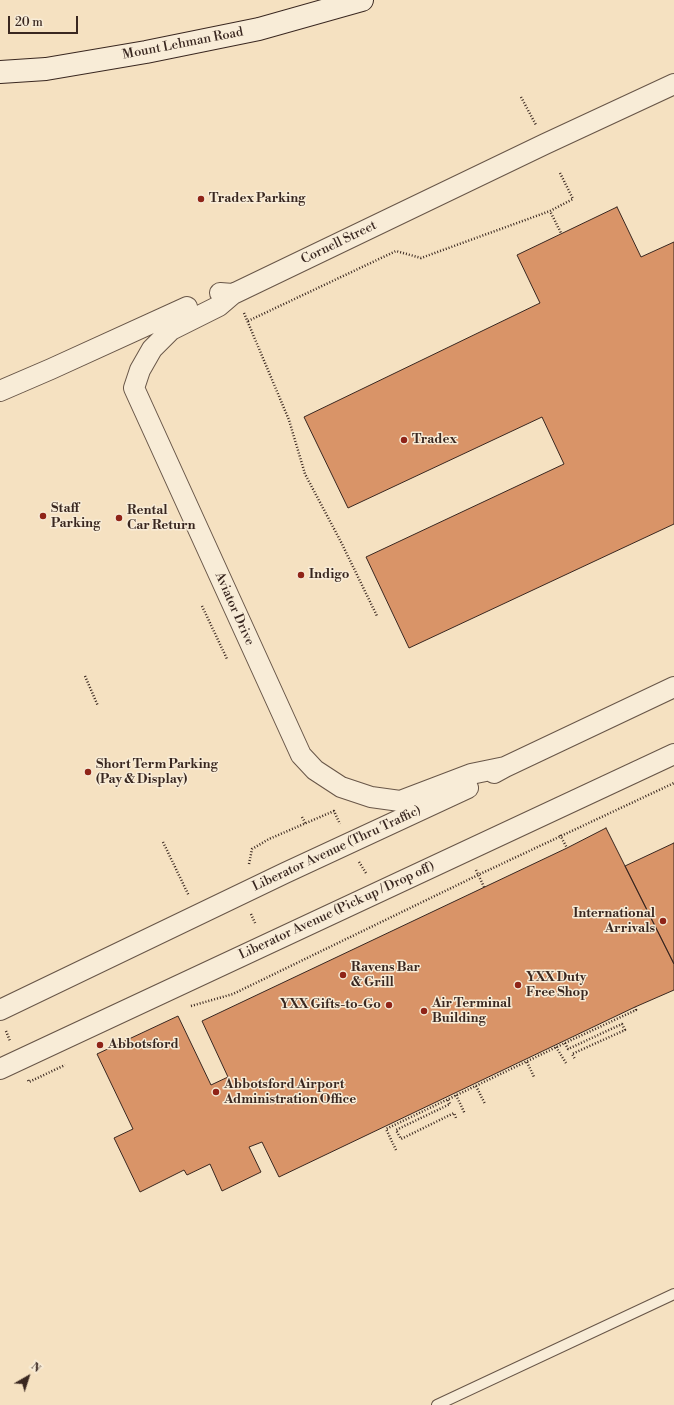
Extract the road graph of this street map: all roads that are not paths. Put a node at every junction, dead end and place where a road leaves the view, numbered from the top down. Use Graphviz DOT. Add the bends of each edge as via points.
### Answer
graph roads {
  1 [pos="362,0"];
  2 [pos="0,72"];
  3 [pos="674,84"];
  4 [pos="238,302"];
  5 [pos="0,390"];
  6 [pos="674,687"];
  7 [pos="674,754"];
  8 [pos="505,767"];
  9 [pos="0,1010"];
  10 [pos="0,1069"];
  11 [pos="674,1294"];
  12 [pos="437,1405"];
  1 -- 2 [label="main road, Mount Lehman Road" via="259,29 146,52 46,69"];
  3 -- 4 [label="street, Cornell Street" via="545,144"];
  4 -- 5 [label="street, Cornell Street" via="216,293"];
  4 -- 8 [label="street, Aviator Drive" via="219,306 171,330 152,349 140,370 134,388 301,755 315,770 341,787 370,797 400,801 471,774"];
  6 -- 8 [label="street, Liberator Avenue (Thru Traffic)"];
  7 -- 10 [label="street, Liberator Avenue (Pick up / Drop off)"];
  8 -- 9 [label="street, Liberator Avenue (Thru Traffic)" via="470,787"];
  11 -- 12 [label="lane"];
}
